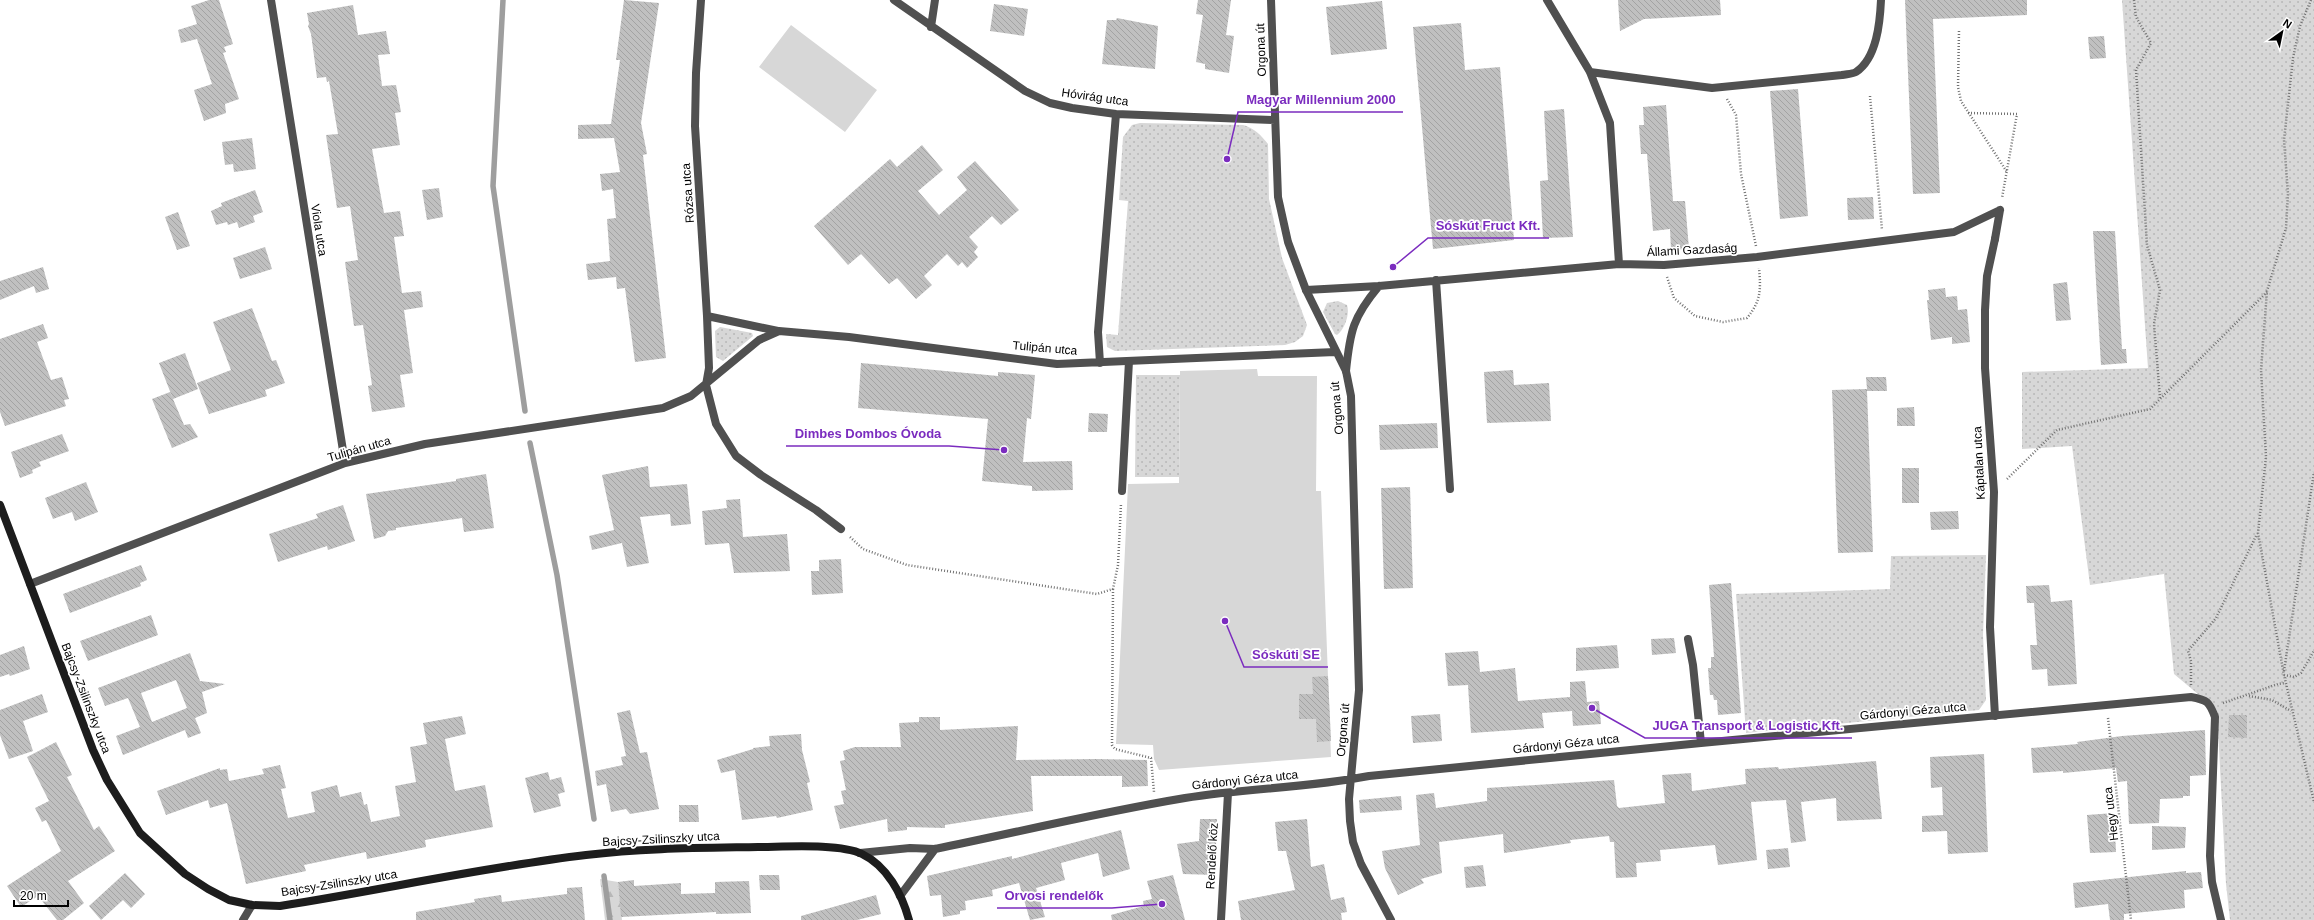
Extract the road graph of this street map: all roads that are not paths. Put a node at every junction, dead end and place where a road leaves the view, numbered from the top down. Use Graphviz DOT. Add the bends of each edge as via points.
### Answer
graph roads {
  1 [pos="271,0"];
  2 [pos="701,0"];
  3 [pos="894,0"];
  4 [pos="935,0"];
  5 [pos="1271,0"];
  6 [pos="1547,0"];
  7 [pos="1881,0"];
  8 [pos="931,27"];
  9 [pos="1590,72"];
  10 [pos="1116,114"];
  11 [pos="1275,120"];
  12 [pos="2000,210"];
  13 [pos="1619,264"];
  14 [pos="1436,280"];
  15 [pos="1379,286"];
  16 [pos="1306,290"];
  17 [pos="707,316"];
  18 [pos="779,331"];
  19 [pos="1335,352"];
  20 [pos="1128,361"];
  21 [pos="1100,363"];
  22 [pos="1346,371"];
  23 [pos="706,385"];
  24 [pos="345,463"];
  25 [pos="1450,489"];
  26 [pos="1122,491"];
  27 [pos="0,505"];
  28 [pos="841,529"];
  29 [pos="30,584"];
  30 [pos="1688,639"];
  31 [pos="1995,716"];
  32 [pos="1701,743"];
  33 [pos="1350,780"];
  34 [pos="1228,792"];
  35 [pos="935,848"];
  36 [pos="860,853"];
  37 [pos="900,896"];
  38 [pos="252,905"];
  39 [pos="244,920"];
  40 [pos="909,920"];
  41 [pos="1222,920"];
  42 [pos="1391,920"];
  43 [pos="2221,920"];
  1 -- 24 [label="street, Viola utca"];
  2 -- 17 [label="street, Rózsa utca" via="695,126"];
  3 -- 8 [label="street, Hóvirág utca"];
  4 -- 8 [label="street"];
  5 -- 11 [label="street, Orgona út"];
  6 -- 9 [label="street"];
  7 -- 9 [label="street" via="1876,37 1868,58 1856,72 1712,88"];
  8 -- 10 [label="street, Hóvirág utca" via="1025,91 1050,103"];
  9 -- 13 [label="street" via="1610,123"];
  10 -- 11 [label="street, Hóvirág utca"];
  10 -- 21 [label="street" via="1098,332"];
  11 -- 16 [label="street, Orgona út" via="1278,197 1288,242"];
  12 -- 13 [label="street, Állami Gazdaság" via="1954,232 1757,257 1664,265"];
  12 -- 31 [label="street, Káptalan utca" via="1987,276 1985,310 1985,368 1994,492 1990,627"];
  13 -- 14 [label="street, Állami Gazdaság"];
  14 -- 15 [label="street, Állami Gazdaság"];
  14 -- 25 [label="street"];
  15 -- 16 [label="street, Állami Gazdaság"];
  15 -- 22 [label="street" via="1353,323 1348,343"];
  16 -- 19 [label="street, Orgona út"];
  17 -- 18 [label="street, Tulipán utca"];
  17 -- 23 [label="street, Rózsa utca" via="709,368"];
  18 -- 21 [label="street, Tulipán utca" via="849,337 1057,364"];
  18 -- 23 [label="street, Tulipán utca" via="754,343"];
  19 -- 20 [label="street, Tulipán utca"];
  19 -- 22 [label="street, Orgona út"];
  20 -- 21 [label="street, Tulipán utca"];
  20 -- 26 [label="street"];
  22 -- 33 [label="street, Orgona út" via="1351,396 1359,690"];
  23 -- 24 [label="street, Tulipán utca" via="690,396 663,408 425,444"];
  23 -- 28 [label="street" via="716,424 736,456"];
  24 -- 29 [label="street, Tulipán utca"];
  27 -- 29 [label="street, Bajcsy-Zsilinszky utca"];
  29 -- 38 [label="street, Bajcsy-Zsilinszky utca" via="93,750 111,787 140,833 185,874 208,889 229,900"];
  30 -- 32 [label="street"];
  31 -- 32 [label="street, Gárdonyi Géza utca"];
  31 -- 43 [label="street, Gárdonyi Géza utca" via="2191,697 2205,699 2215,717 2210,856 2212,882"];
  32 -- 33 [label="street, Gárdonyi Géza utca"];
  33 -- 34 [label="street, Gárdonyi Géza utca"];
  33 -- 42 [label="street, Orgona út" via="1353,842 1361,864"];
  34 -- 35 [label="street, Gárdonyi Géza utca"];
  34 -- 41 [label="street, Rendelő köz"];
  35 -- 36 [label="street, Gárdonyi Géza utca"];
  35 -- 37 [label="street"];
  36 -- 37 [label="street, Bajcsy-Zsilinszky utca" via="884,870"];
  36 -- 38 [label="street, Bajcsy-Zsilinszky utca" via="844,849 782,847 614,852 521,864 280,906"];
  37 -- 40 [label="street, Bajcsy-Zsilinszky utca"];
  38 -- 39 [label="street"];
}
